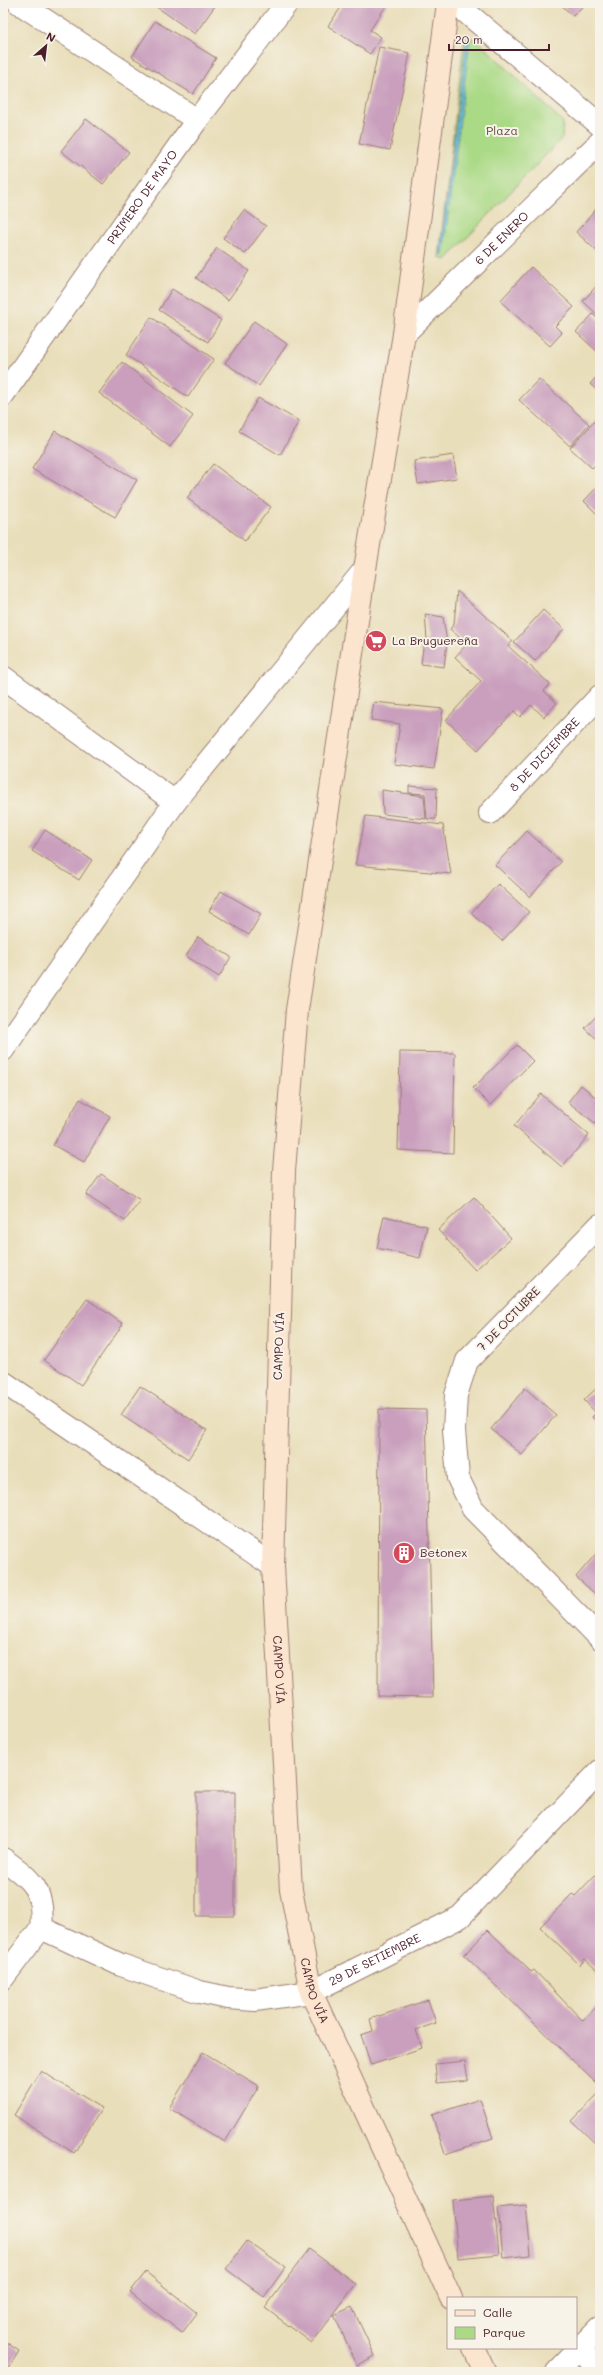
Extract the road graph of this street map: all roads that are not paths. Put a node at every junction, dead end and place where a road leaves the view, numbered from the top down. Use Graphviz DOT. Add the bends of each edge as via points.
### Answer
graph roads {
  1 [pos="19,3"];
  2 [pos="287,3"];
  3 [pos="448,3"];
  4 [pos="455,3"];
  5 [pos="197,120"];
  6 [pos="600,125"];
  7 [pos="600,142"];
  8 [pos="404,334"];
  9 [pos="3,396"];
  10 [pos="365,569"];
  11 [pos="3,677"];
  12 [pos="600,696"];
  13 [pos="175,802"];
  14 [pos="490,813"];
  15 [pos="3,1050"];
  16 [pos="600,1225"];
  17 [pos="3,1382"];
  18 [pos="273,1566"];
  19 [pos="600,1638"];
  20 [pos="600,1771"];
  21 [pos="3,1859"];
  22 [pos="41,1928"];
  23 [pos="3,1978"];
  24 [pos="311,1992"];
  25 [pos="451,2297"];
  26 [pos="600,2328"];
  27 [pos="474,2349"];
  28 [pos="579,2350"];
  29 [pos="600,2370"];
  30 [pos="485,2372"];
  31 [pos="557,2372"];
  1 -- 5 [label="street"];
  2 -- 5 [label="street, PRIMERO DE MAYO"];
  3 -- 8 [label="street, CAMPO VÍA"];
  4 -- 6 [label="street"];
  5 -- 9 [label="street, PRIMERO DE MAYO"];
  7 -- 8 [label="street, 6 DE ENERO"];
  8 -- 10 [label="street, CAMPO VÍA"];
  10 -- 13 [label="street"];
  10 -- 18 [label="street, CAMPO VÍA" via="297,1010 284,1171"];
  11 -- 13 [label="street"];
  12 -- 14 [label="street, 8 DE DICIEMBRE"];
  13 -- 15 [label="street"];
  16 -- 19 [label="street, 7 DE OCTUBRE" via="468,1361 456,1395 454,1430 458,1478 473,1509"];
  17 -- 18 [label="street"];
  18 -- 24 [label="street, CAMPO VÍA" via="291,1890"];
  20 -- 24 [label="street, 29 DE SETIEMBRE" via="460,1917"];
  21 -- 22 [label="street" via="30,1879 36,1887 42,1915"];
  22 -- 23 [label="street"];
  22 -- 24 [label="street, 29 DE SETIEMBRE" via="121,1965 200,1992 255,2000"];
  24 -- 25 [label="street, CAMPO VÍA"];
  26 -- 28 [label="street"];
  27 -- 30 [label="street"];
  28 -- 29 [label="street"];
  28 -- 31 [label="street"];
}
